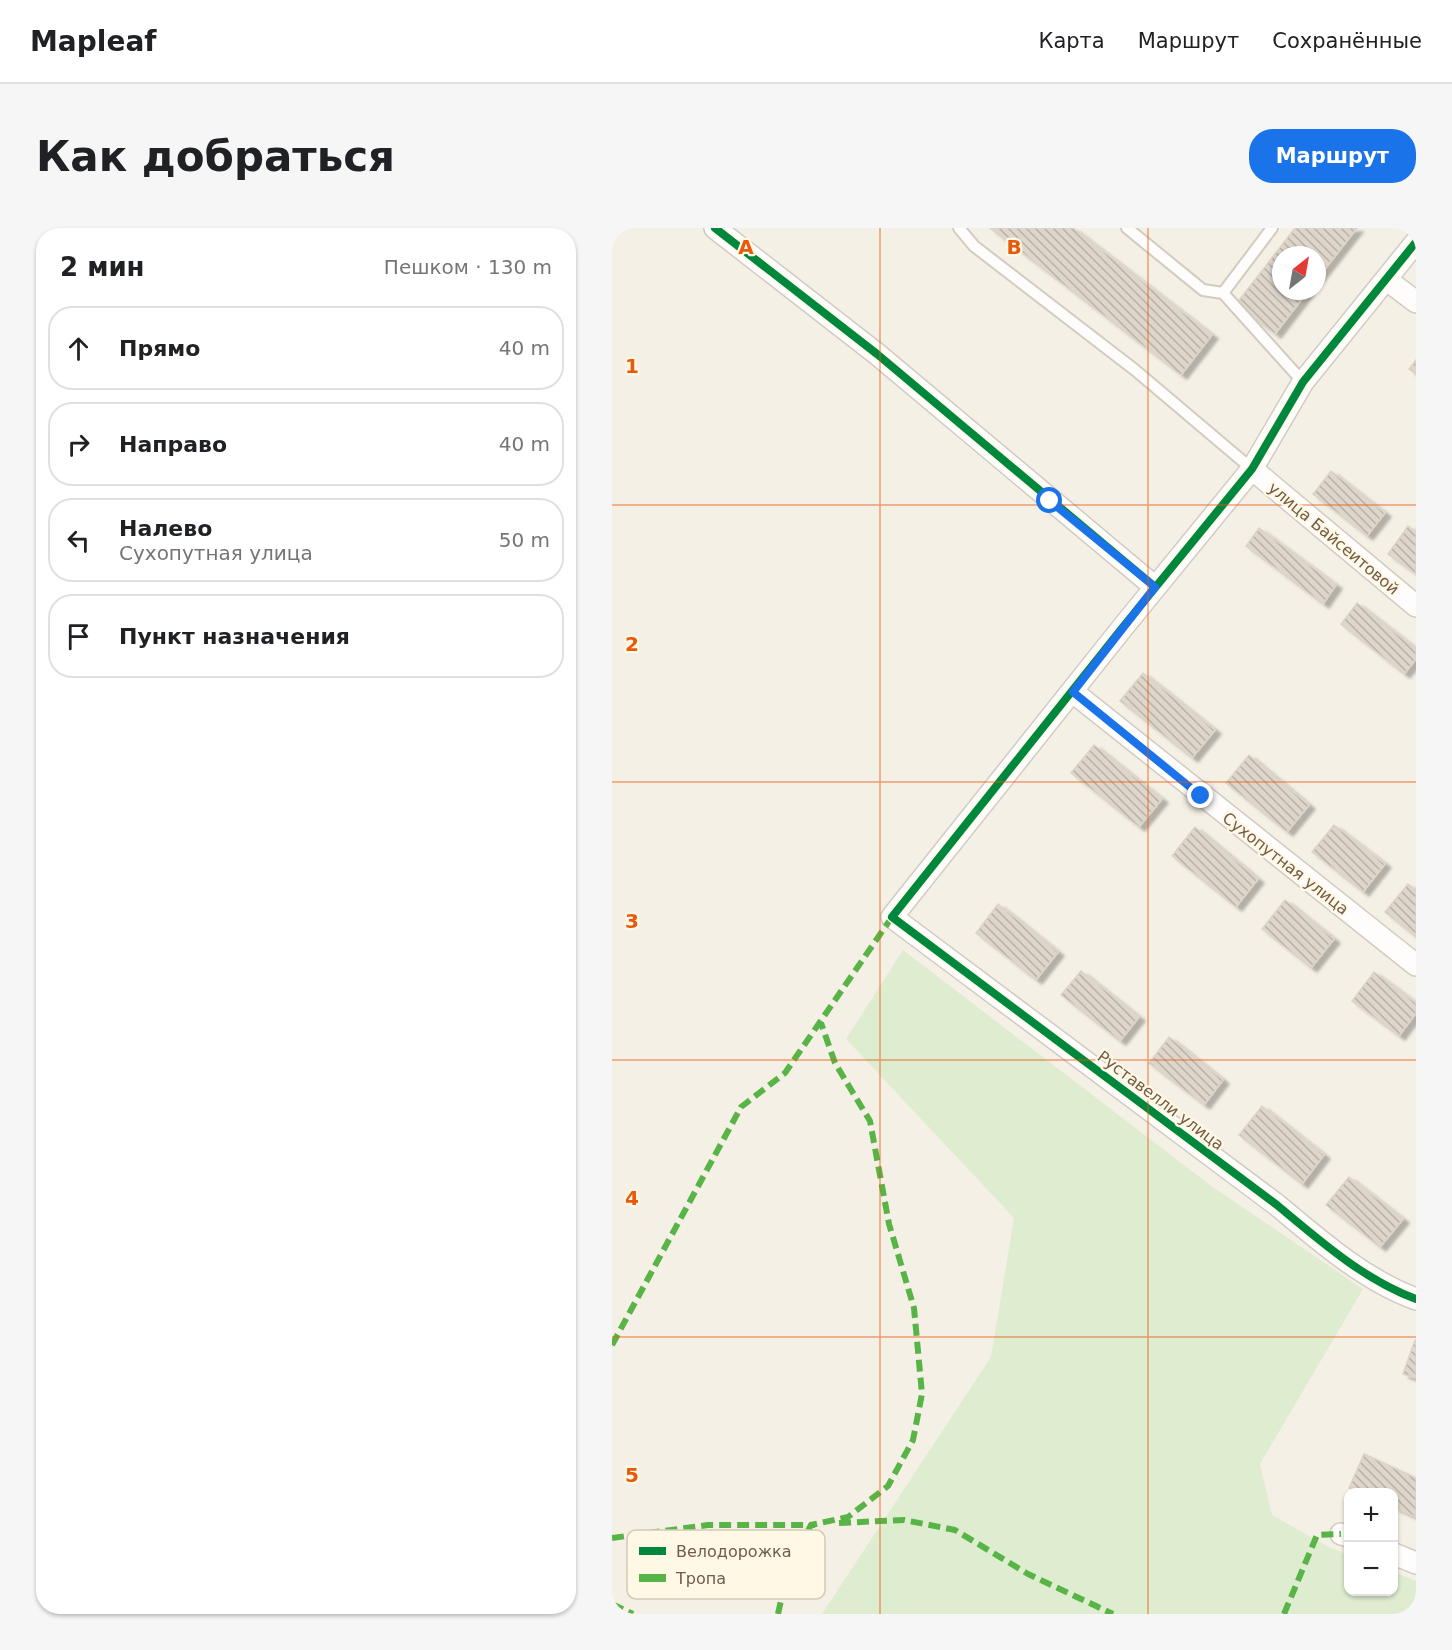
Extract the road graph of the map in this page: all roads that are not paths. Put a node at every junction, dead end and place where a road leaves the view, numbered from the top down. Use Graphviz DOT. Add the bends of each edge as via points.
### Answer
graph roads {
  1 [pos="715,228"];
  2 [pos="959,228"];
  3 [pos="1127,228"];
  4 [pos="1272,228"];
  5 [pos="1416,242"];
  6 [pos="1387,280"];
  7 [pos="1223,293"];
  8 [pos="1416,302"];
  9 [pos="1303,382"];
  10 [pos="1252,469"];
  11 [pos="1155,587"];
  12 [pos="1416,606"];
  13 [pos="1073,692"];
  14 [pos="1416,965"];
  15 [pos="1416,1299"];
  16 [pos="1398,1556"];
  17 [pos="1416,1563"];
  1 -- 11 [label="street" via="877,354"];
  2 -- 10 [label="lane" via="974,246 1135,370"];
  3 -- 7 [label="lane" via="1203,290"];
  4 -- 7 [label="lane"];
  5 -- 6 [label="street"];
  6 -- 8 [label="street"];
  6 -- 9 [label="street"];
  7 -- 9 [label="lane"];
  9 -- 10 [label="street"];
  10 -- 11 [label="street"];
  10 -- 12 [label="street, улица Байсеитовой"];
  11 -- 13 [label="street"];
  13 -- 14 [label="street, Сухопутная улица"];
  13 -- 15 [label="street, Руставелли улица" via="892,917 1328,1247 1393,1290"];
  16 -- 17 [label="street"];
}
